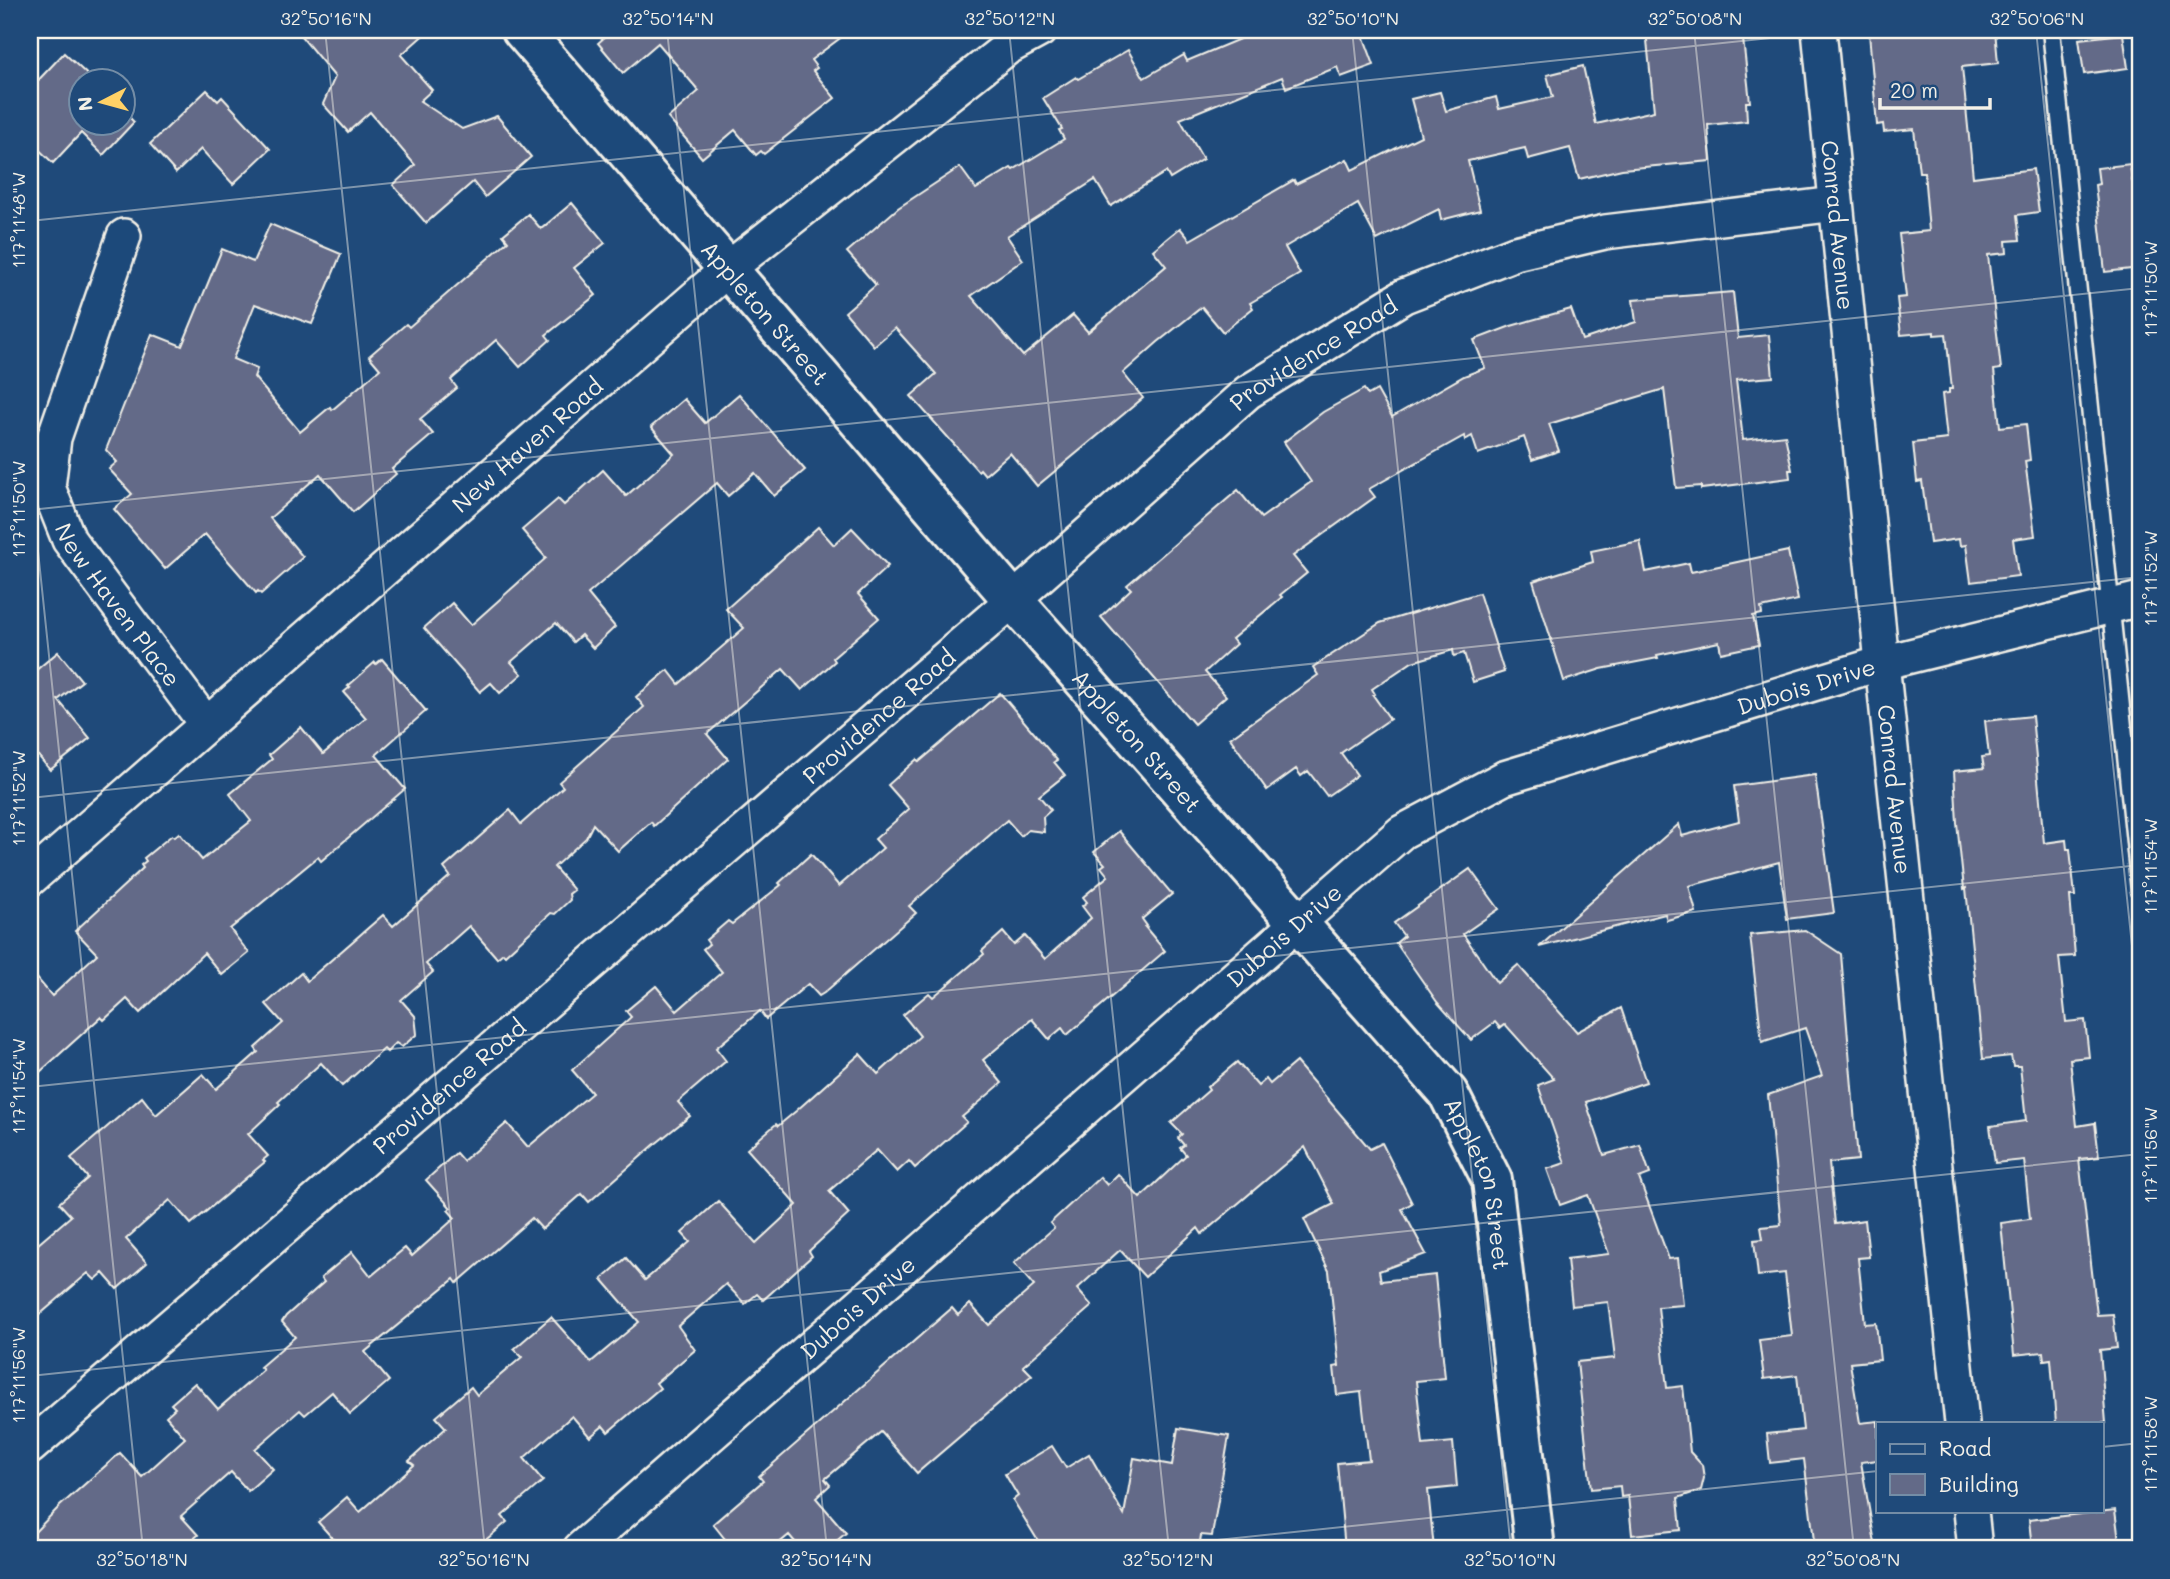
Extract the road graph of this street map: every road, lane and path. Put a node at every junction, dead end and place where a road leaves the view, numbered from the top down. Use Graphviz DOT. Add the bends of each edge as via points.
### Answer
graph roads {
  1 [pos="522,30"];
  2 [pos="1040,30"];
  3 [pos="1819,30"];
  4 [pos="2050,30"];
  5 [pos="1836,204"];
  6 [pos="124,236"];
  7 [pos="729,268"];
  8 [pos="1013,600"];
  9 [pos="2126,603"];
  10 [pos="1882,663"];
  11 [pos="206,724"];
  12 [pos="30,879"];
  13 [pos="2140,891"];
  14 [pos="1297,923"];
  15 [pos="1962,1422"];
  16 [pos="30,1447"];
  17 [pos="1971,1512"];
  18 [pos="580,1549"];
  19 [pos="1535,1549"];
  20 [pos="1975,1549"];
  1 -- 7 [label="street, Appleton Street"];
  2 -- 7 [label="street, New Haven Road" via="1007,48"];
  3 -- 5 [label="street, Conrad Avenue"];
  4 -- 9 [label="lane"];
  5 -- 8 [label="street, Providence Road" via="1605,232 1515,253 1404,296 1248,392"];
  5 -- 10 [label="street, Conrad Avenue"];
  6 -- 11 [label="street, New Haven Place" via="54,438 48,487 69,540"];
  7 -- 8 [label="street, Appleton Street"];
  7 -- 11 [label="street, New Haven Road"];
  8 -- 14 [label="street, Appleton Street"];
  8 -- 16 [label="street, Providence Road"];
  9 -- 10 [label="street, Dubois Drive"];
  9 -- 13 [label="lane"];
  10 -- 14 [label="street, Dubois Drive" via="1504,778 1402,832"];
  10 -- 15 [label="street, Conrad Avenue"];
  11 -- 12 [label="street, New Haven Road"];
  14 -- 18 [label="street, Dubois Drive"];
  14 -- 19 [label="street, Appleton Street" via="1448,1093 1492,1180"];
  17 -- 20 [label="street"];
}
